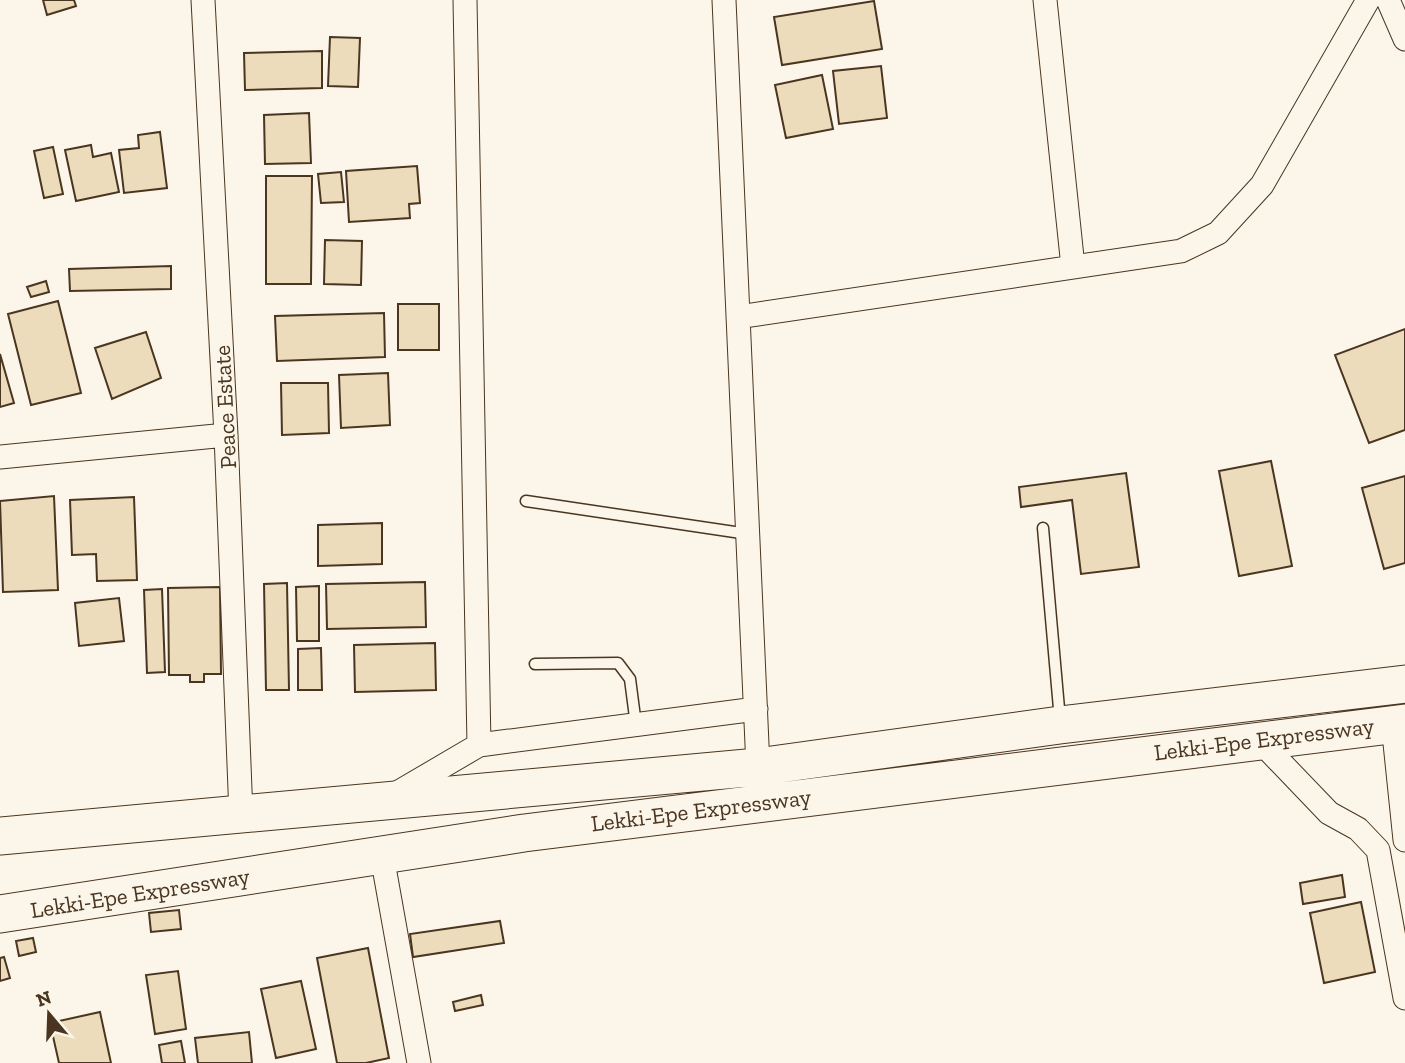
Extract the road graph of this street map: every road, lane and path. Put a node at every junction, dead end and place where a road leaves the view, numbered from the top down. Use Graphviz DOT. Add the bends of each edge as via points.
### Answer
graph roads {
  1 [pos="202,0"];
  2 [pos="465,0"];
  3 [pos="724,0"];
  4 [pos="1045,0"];
  5 [pos="1368,0"];
  6 [pos="1388,0"];
  7 [pos="1405,39"];
  8 [pos="1073,267"];
  9 [pos="738,317"];
  10 [pos="226,435"];
  11 [pos="0,457"];
  12 [pos="526,501"];
  13 [pos="1043,527"];
  14 [pos="748,534"];
  15 [pos="535,664"];
  16 [pos="1405,684"];
  17 [pos="756,709"];
  18 [pos="1399,723"];
  19 [pos="636,725"];
  20 [pos="1060,725"];
  21 [pos="1258,739"];
  22 [pos="479,745"];
  23 [pos="758,767"];
  24 [pos="381,804"];
  25 [pos="241,815"];
  26 [pos="0,836"];
  27 [pos="1405,839"];
  28 [pos="382,856"];
  29 [pos="0,914"];
  30 [pos="1405,998"];
  31 [pos="419,1063"];
  1 -- 10 [label="street, Peace Estate"];
  2 -- 22 [label="street"];
  3 -- 9 [label="street"];
  4 -- 8 [label="street"];
  5 -- 8 [label="street" via="1262,185 1218,233 1181,251"];
  6 -- 7 [label="street"];
  8 -- 9 [label="street"];
  9 -- 14 [label="street"];
  10 -- 11 [label="street"];
  10 -- 25 [label="street, Peace Estate"];
  12 -- 14 [label="lane"];
  13 -- 20 [label="lane"];
  14 -- 17 [label="street"];
  15 -- 19 [label="lane" via="618,663 629,679"];
  16 -- 20 [label="highway, Lekki-Epe Expressway"];
  17 -- 19 [label="street"];
  17 -- 23 [label="street"];
  18 -- 21 [label="highway, Lekki-Epe Expressway"];
  18 -- 27 [label="street"];
  19 -- 22 [label="street"];
  20 -- 23 [label="highway, Lekki-Epe Expressway"];
  21 -- 28 [label="highway, Lekki-Epe Expressway" via="524,833"];
  21 -- 30 [label="street" via="1329,813 1358,830 1378,850"];
  22 -- 24 [label="street"];
  23 -- 24 [label="highway, Lekki-Epe Expressway"];
  24 -- 25 [label="highway, Lekki-Epe Expressway"];
  25 -- 26 [label="highway, Lekki-Epe Expressway"];
  28 -- 29 [label="highway, Lekki-Epe Expressway"];
  28 -- 31 [label="street"];
}
